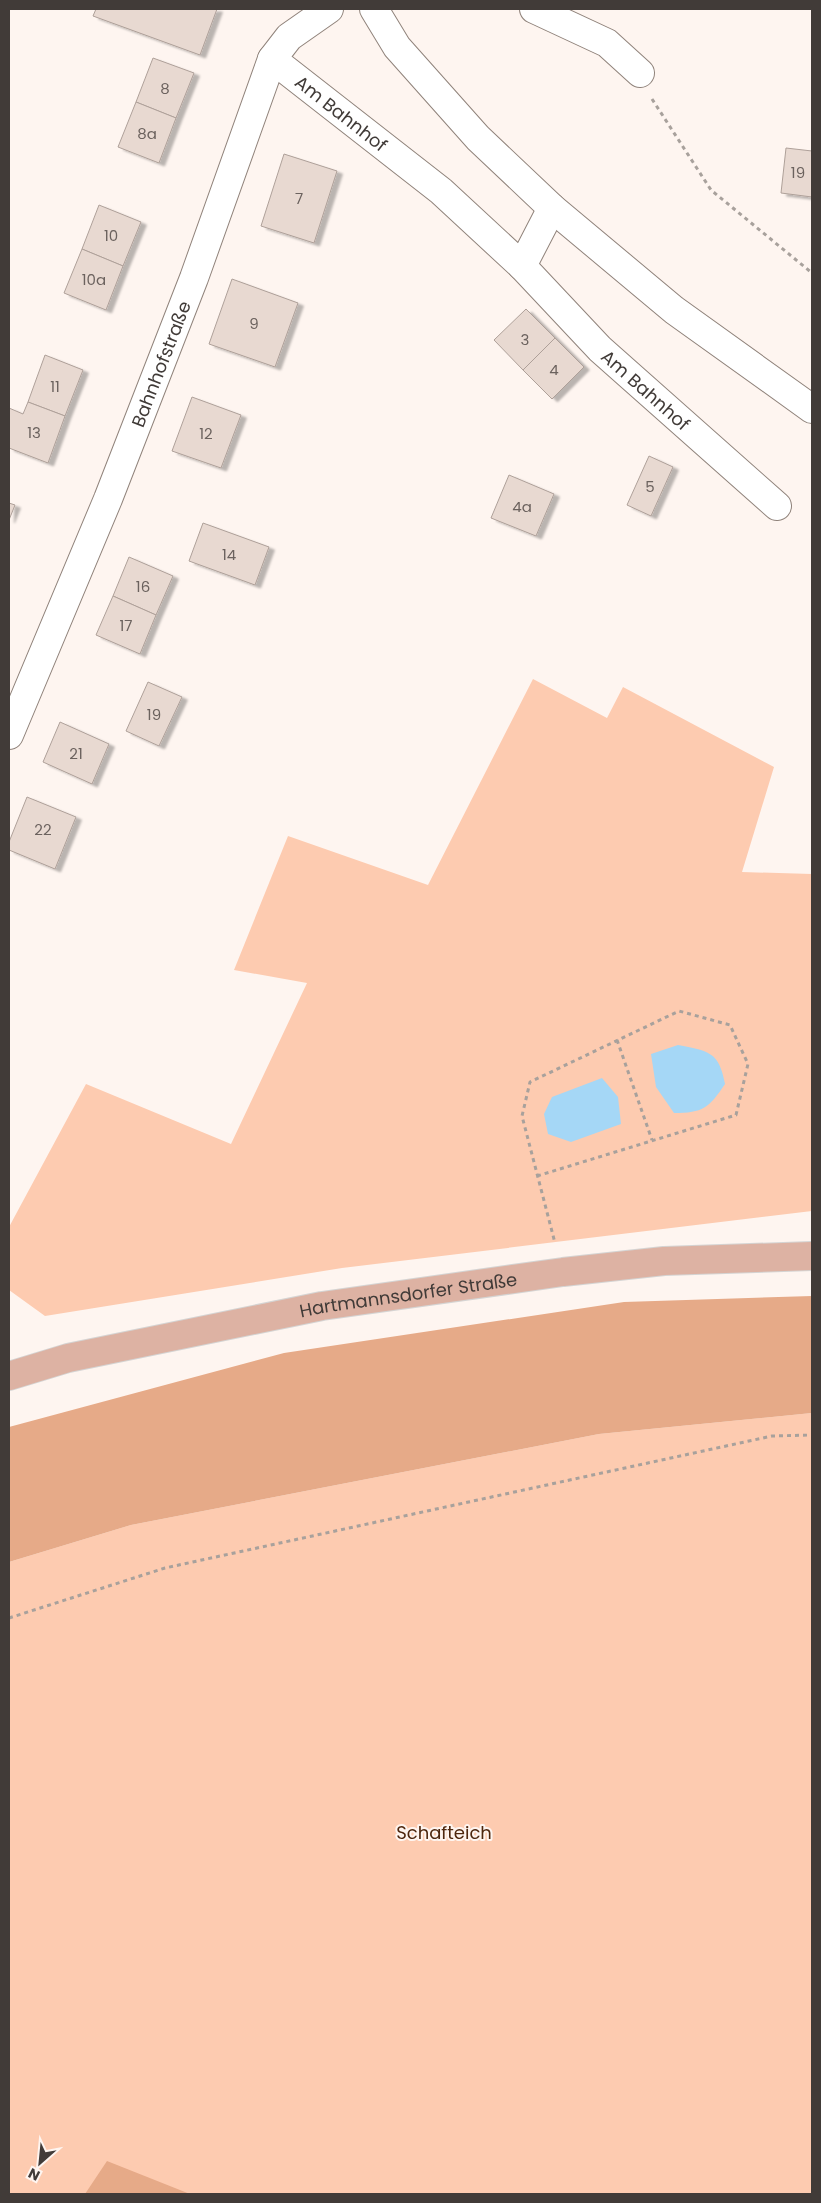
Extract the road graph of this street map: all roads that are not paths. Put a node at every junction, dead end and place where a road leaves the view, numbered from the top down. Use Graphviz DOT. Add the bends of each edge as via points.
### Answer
graph roads {
  1 [pos="329,9"];
  2 [pos="374,9"];
  3 [pos="534,9"];
  4 [pos="272,59"];
  5 [pos="640,73"];
  6 [pos="552,208"];
  7 [pos="522,266"];
  8 [pos="812,410"];
  9 [pos="778,506"];
  10 [pos="9,735"];
  11 [pos="812,1256"];
  12 [pos="9,1376"];
  1 -- 4 [label="street, Bahnhofstraße" via="289,37"];
  2 -- 6 [label="street" via="397,47 478,138"];
  3 -- 5 [label="street" via="607,43"];
  4 -- 7 [label="street, Am Bahnhof" via="441,191"];
  4 -- 10 [label="street, Bahnhofstraße" via="194,278 108,499"];
  6 -- 7 [label="street"];
  6 -- 8 [label="street" via="674,310"];
  7 -- 9 [label="street, Am Bahnhof" via="600,349"];
  11 -- 12 [label="main road, Hartmannsdorfer Straße" via="664,1261 322,1306 68,1358"];
}
